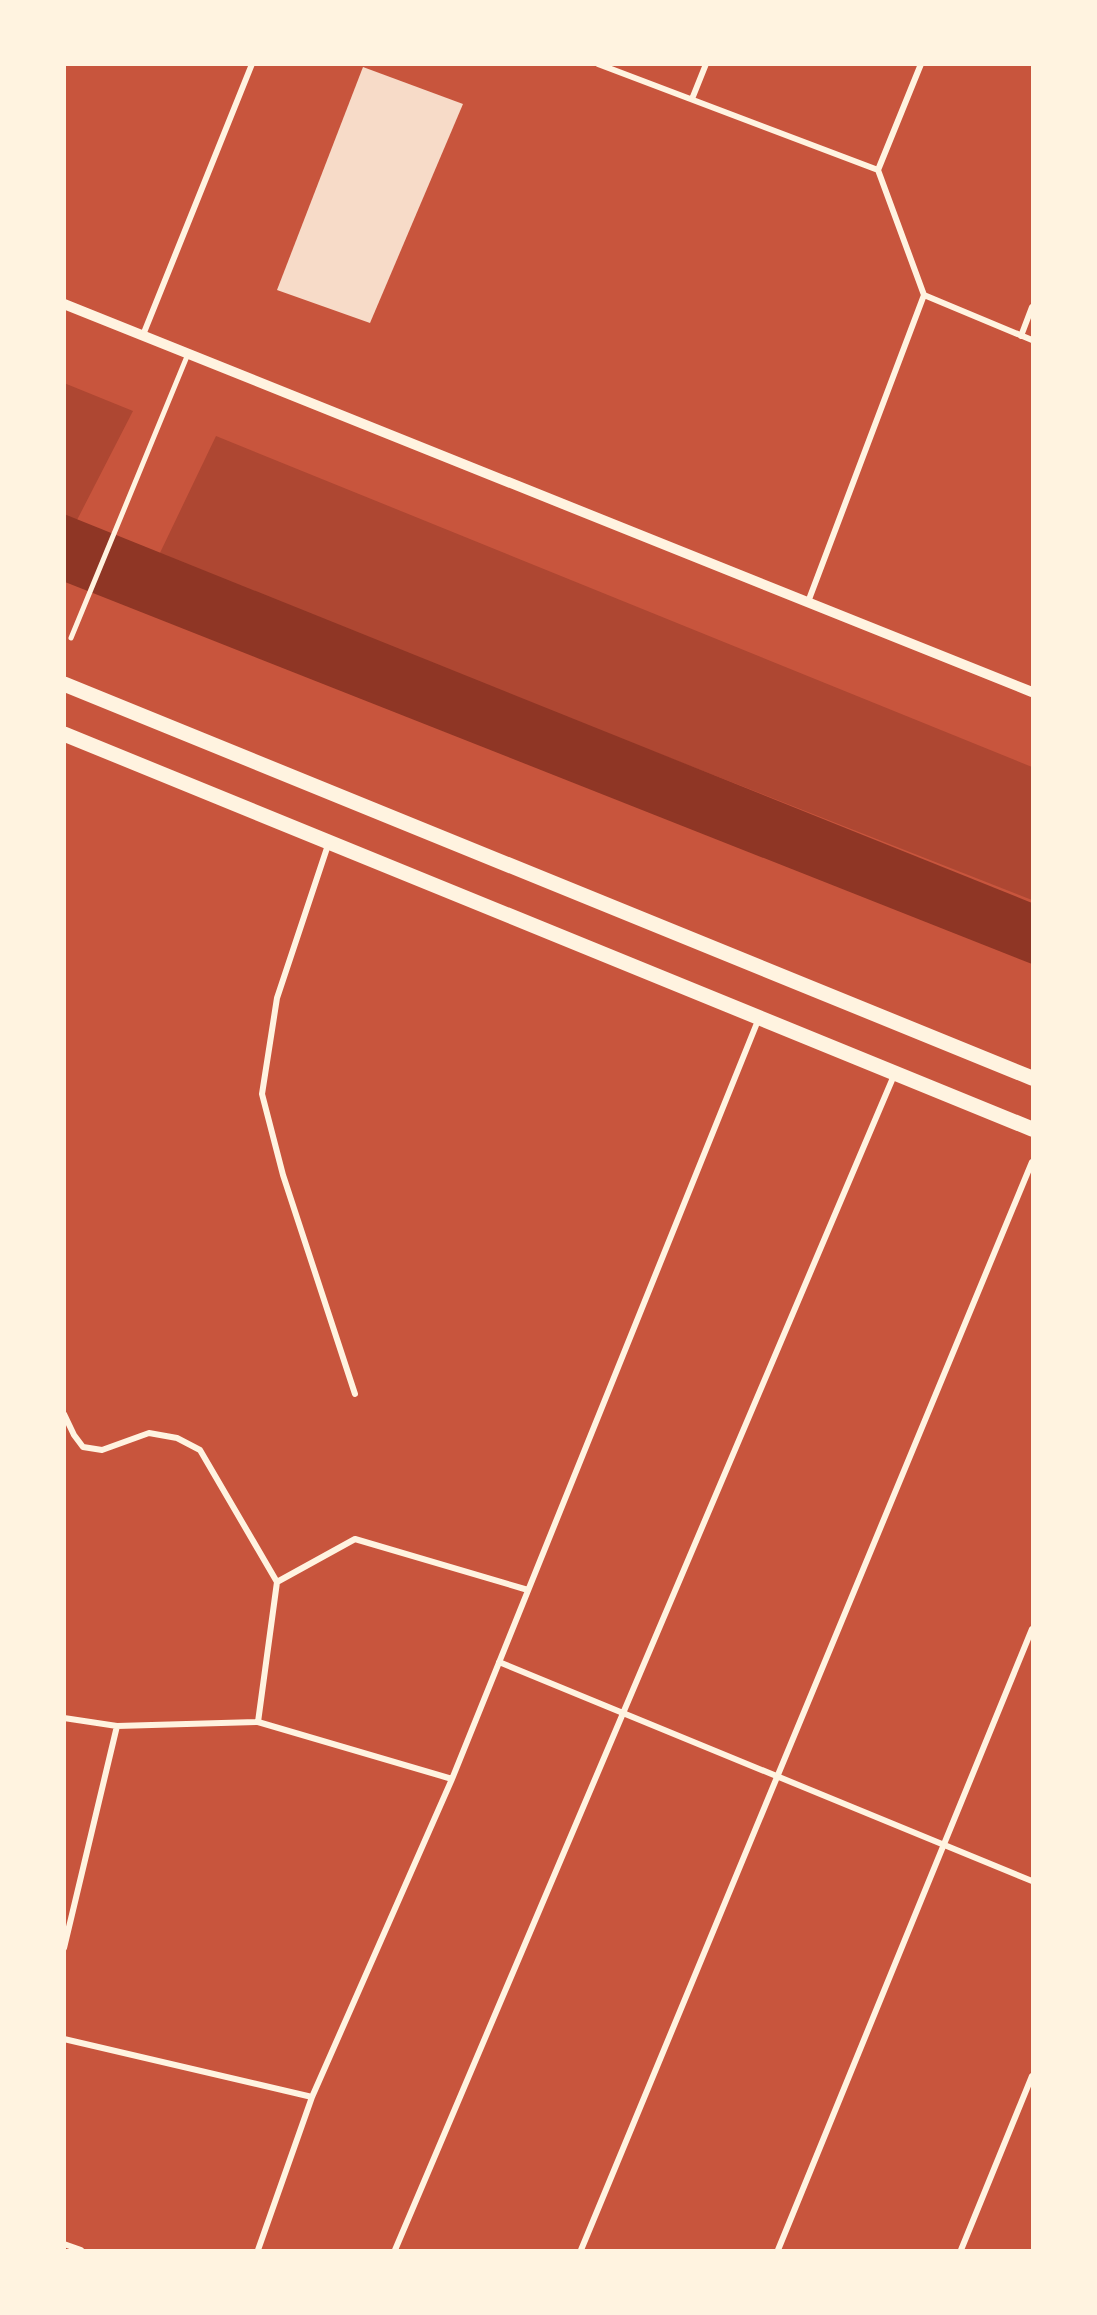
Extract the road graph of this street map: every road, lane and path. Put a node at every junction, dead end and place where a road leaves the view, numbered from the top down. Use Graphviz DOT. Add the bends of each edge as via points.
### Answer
graph roads {
  1 [pos="252,64"];
  2 [pos="598,64"];
  3 [pos="706,64"];
  4 [pos="921,64"];
  5 [pos="692,99"];
  6 [pos="878,170"];
  7 [pos="924,295"];
  8 [pos="64,304"];
  9 [pos="1032,308"];
  10 [pos="143,335"];
  11 [pos="1021,336"];
  12 [pos="1032,340"];
  13 [pos="188,353"];
  14 [pos="808,602"];
  15 [pos="71,638"];
  16 [pos="64,684"];
  17 [pos="1032,692"];
  18 [pos="64,734"];
  19 [pos="329,842"];
  20 [pos="759,1018"];
  21 [pos="895,1073"];
  22 [pos="1032,1078"];
  23 [pos="1032,1129"];
  24 [pos="1032,1162"];
  25 [pos="355,1394"];
  26 [pos="64,1414"];
  27 [pos="277,1582"];
  28 [pos="528,1590"];
  29 [pos="1032,1629"];
  30 [pos="499,1662"];
  31 [pos="623,1713"];
  32 [pos="64,1718"];
  33 [pos="258,1722"];
  34 [pos="117,1726"];
  35 [pos="778,1776"];
  36 [pos="452,1779"];
  37 [pos="944,1845"];
  38 [pos="1032,1881"];
  39 [pos="64,1948"];
  40 [pos="64,2039"];
  41 [pos="1032,2076"];
  42 [pos="312,2097"];
  43 [pos="64,2244"];
  44 [pos="81,2250"];
  45 [pos="258,2250"];
  46 [pos="395,2250"];
  47 [pos="581,2250"];
  48 [pos="778,2250"];
  49 [pos="961,2250"];
  1 -- 10 [label="street"];
  2 -- 5 [label="street"];
  3 -- 5 [label="street"];
  4 -- 6 [label="street"];
  5 -- 6 [label="street"];
  6 -- 7 [label="street"];
  7 -- 11 [label="street"];
  7 -- 14 [label="street"];
  8 -- 10 [label="street"];
  9 -- 11 [label="street"];
  10 -- 13 [label="street"];
  11 -- 12 [label="street"];
  13 -- 14 [label="street"];
  13 -- 15 [label="street"];
  14 -- 17 [label="street"];
  16 -- 22 [label="main road"];
  18 -- 19 [label="main road"];
  19 -- 20 [label="main road"];
  19 -- 25 [label="street" via="277,998 262,1094 283,1175"];
  20 -- 21 [label="main road"];
  20 -- 28 [label="street"];
  21 -- 23 [label="main road"];
  21 -- 31 [label="street"];
  24 -- 35 [label="street"];
  26 -- 27 [label="street" via="83,1447 102,1450 149,1433 177,1438 200,1450"];
  27 -- 28 [label="street" via="355,1539"];
  27 -- 33 [label="street"];
  28 -- 30 [label="street"];
  29 -- 37 [label="street"];
  30 -- 31 [label="street"];
  30 -- 36 [label="street"];
  31 -- 35 [label="street"];
  31 -- 46 [label="street"];
  32 -- 34 [label="street"];
  33 -- 34 [label="street"];
  33 -- 36 [label="street"];
  34 -- 39 [label="street"];
  35 -- 37 [label="street"];
  35 -- 47 [label="street"];
  36 -- 42 [label="street"];
  37 -- 38 [label="street"];
  37 -- 48 [label="street"];
  40 -- 42 [label="street"];
  41 -- 49 [label="street"];
  42 -- 45 [label="street"];
  43 -- 44 [label="street"];
}
